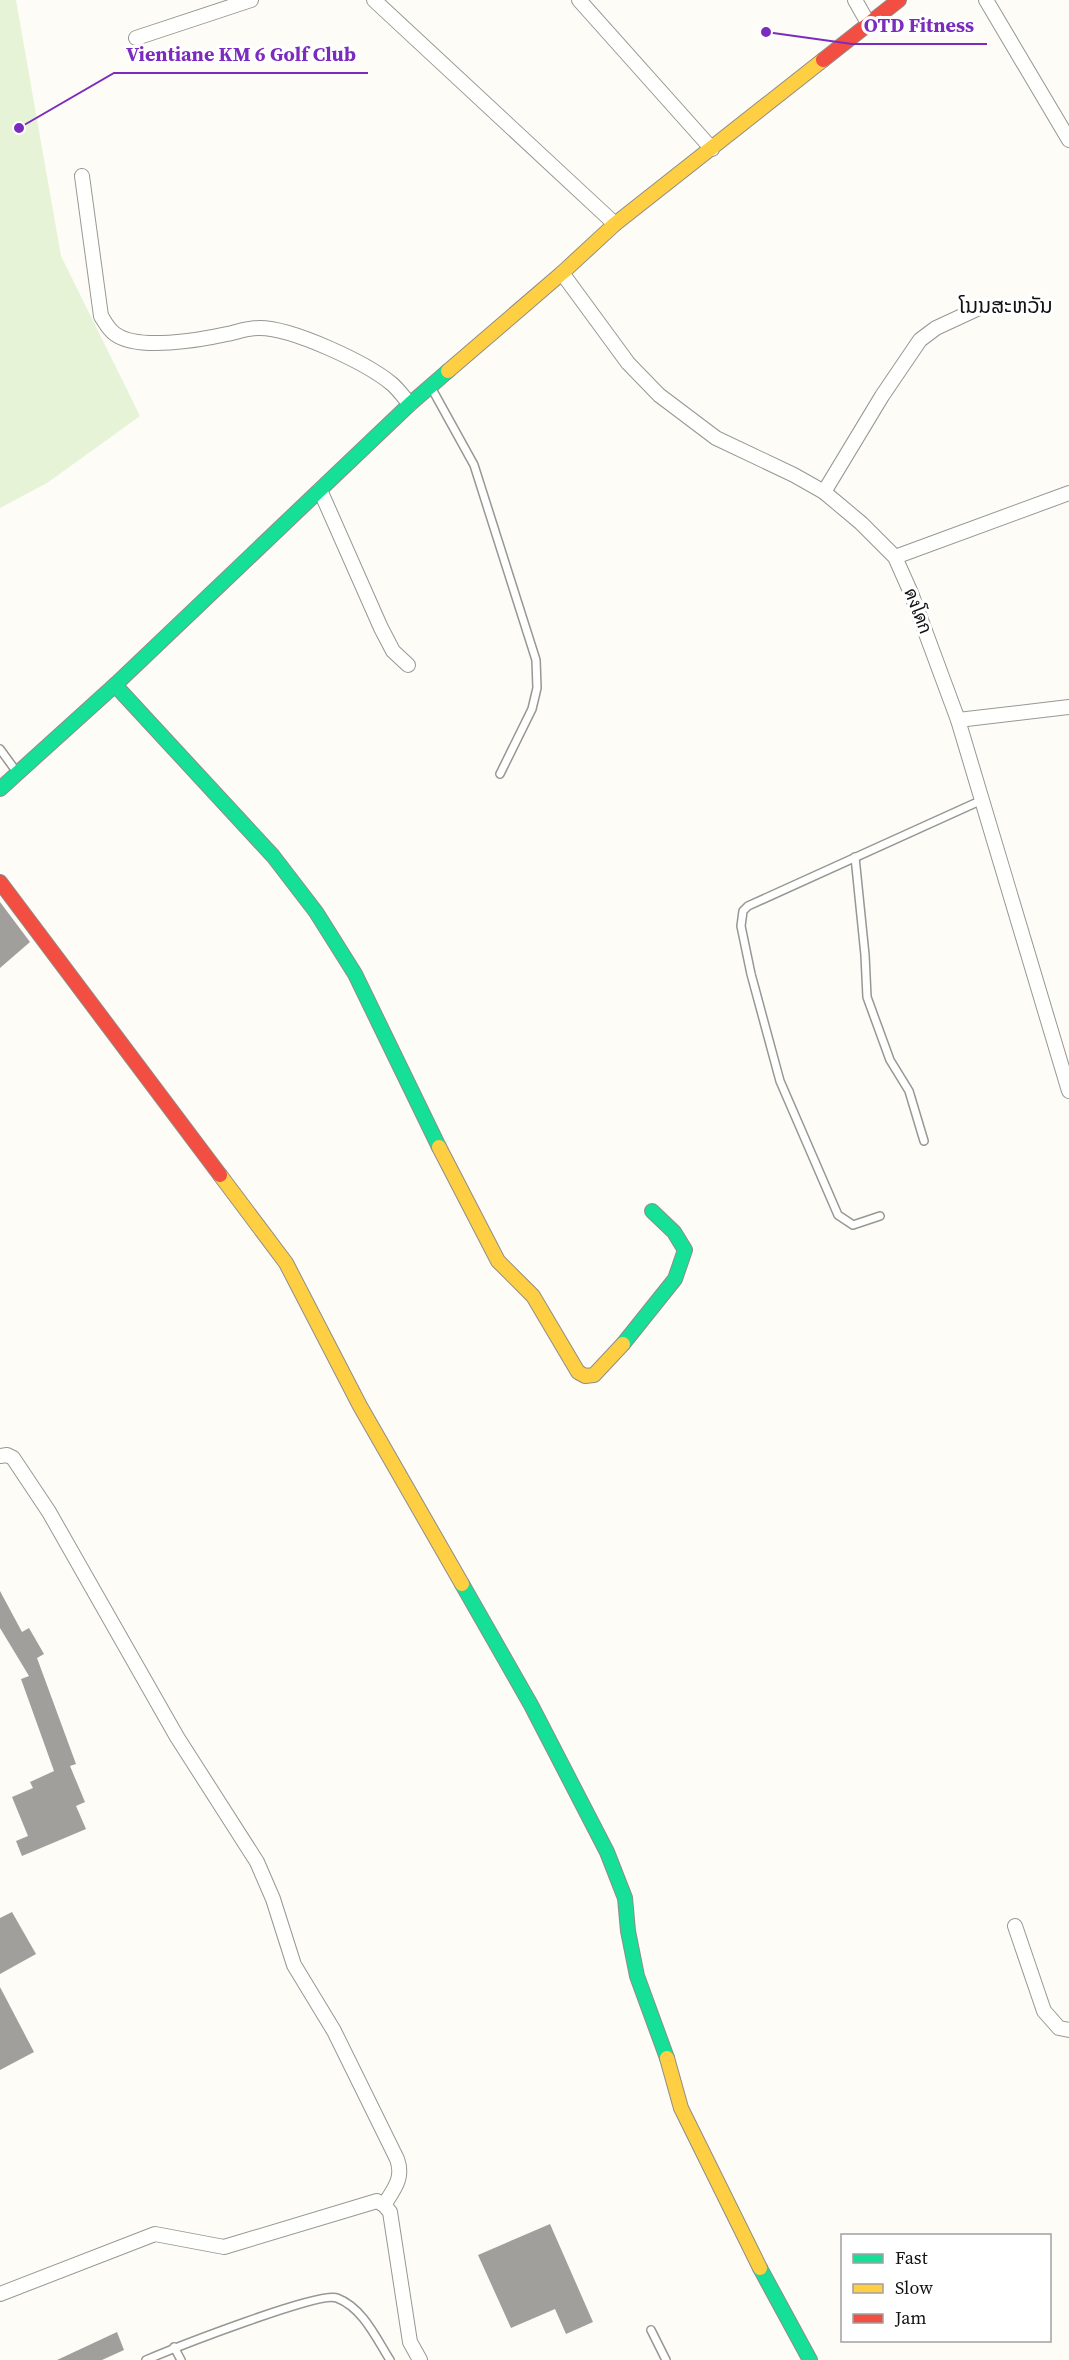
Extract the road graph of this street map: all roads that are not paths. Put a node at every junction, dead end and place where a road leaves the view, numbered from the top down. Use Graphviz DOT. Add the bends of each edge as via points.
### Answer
graph roads {
  1 [pos="251,0"];
  2 [pos="374,0"];
  3 [pos="579,0"];
  4 [pos="855,0"];
  5 [pos="899,0"];
  6 [pos="986,0"];
  7 [pos="868,23"];
  8 [pos="136,38"];
  9 [pos="1069,140"];
  10 [pos="712,149"];
  11 [pos="82,176"];
  12 [pos="615,224"];
  13 [pos="562,273"];
  14 [pos="977,309"];
  15 [pos="431,387"];
  16 [pos="410,404"];
  17 [pos="320,490"];
  18 [pos="824,492"];
  19 [pos="1069,493"];
  20 [pos="895,557"];
  21 [pos="408,665"];
  22 [pos="115,685"];
  23 [pos="1069,707"];
  24 [pos="958,720"];
  25 [pos="0,749"];
  26 [pos="18,773"];
  27 [pos="500,774"];
  28 [pos="0,789"];
  29 [pos="982,800"];
  30 [pos="855,857"];
  31 [pos="0,882"];
  32 [pos="1069,1091"];
  33 [pos="924,1141"];
  34 [pos="652,1211"];
  35 [pos="880,1216"];
  36 [pos="0,1456"];
  37 [pos="1015,1926"];
  38 [pos="1069,2031"];
  39 [pos="384,2205"];
  40 [pos="0,2294"];
  41 [pos="651,2330"];
  42 [pos="174,2348"];
  43 [pos="146,2360"];
  44 [pos="181,2360"];
  45 [pos="390,2360"];
  46 [pos="420,2360"];
  47 [pos="666,2360"];
  48 [pos="810,2360"];
  1 -- 8 [label="street"];
  2 -- 12 [label="street"];
  3 -- 10 [label="street"];
  4 -- 7 [label="street"];
  5 -- 7 [label="street"];
  6 -- 9 [label="street"];
  7 -- 10 [label="street"];
  10 -- 12 [label="street"];
  11 -- 16 [label="street" via="101,316 116,335 133,341 157,342 200,339 258,327 284,332 370,369 392,384"];
  12 -- 13 [label="street"];
  13 -- 15 [label="street"];
  13 -- 18 [label="street, ดงโดก" via="628,363 659,395 716,438"];
  14 -- 18 [label="street" via="920,340"];
  15 -- 16 [label="street"];
  15 -- 27 [label="lane" via="474,465 536,660 537,688 532,710"];
  16 -- 17 [label="street"];
  17 -- 21 [label="street" via="381,628 393,651"];
  17 -- 22 [label="street"];
  18 -- 20 [label="street, ดงโดก"];
  19 -- 20 [label="street"];
  20 -- 24 [label="street, ดงโดก"];
  22 -- 26 [label="street"];
  22 -- 34 [label="street" via="273,856 316,912 355,974 498,1261 533,1296 578,1372 585,1376 594,1375 613,1357 675,1279 685,1250 674,1232"];
  23 -- 24 [label="street"];
  24 -- 29 [label="street, ดงโดก"];
  25 -- 26 [label="lane"];
  26 -- 28 [label="street"];
  29 -- 30 [label="lane"];
  29 -- 32 [label="street, ดงโดก"];
  30 -- 33 [label="lane" via="867,997 890,1060 909,1091"];
  30 -- 35 [label="lane" via="748,906 743,911 741,926 780,1081 838,1215 853,1225"];
  31 -- 48 [label="street" via="286,1263 360,1406 531,1705 607,1852 625,1898 637,1976 681,2108 747,2244"];
  36 -- 39 [label="street" via="13,1458 49,1512 177,1737 257,1862 294,1965 334,2031 401,2169"];
  37 -- 38 [label="street" via="1044,2011 1059,2028"];
  39 -- 40 [label="street" via="368,2203 224,2247 155,2234"];
  39 -- 46 [label="street" via="390,2212 410,2342"];
  41 -- 47 [label="lane"];
  42 -- 43 [label="lane"];
  42 -- 44 [label="lane"];
  42 -- 45 [label="lane" via="311,2300 335,2297 356,2309"];
}
